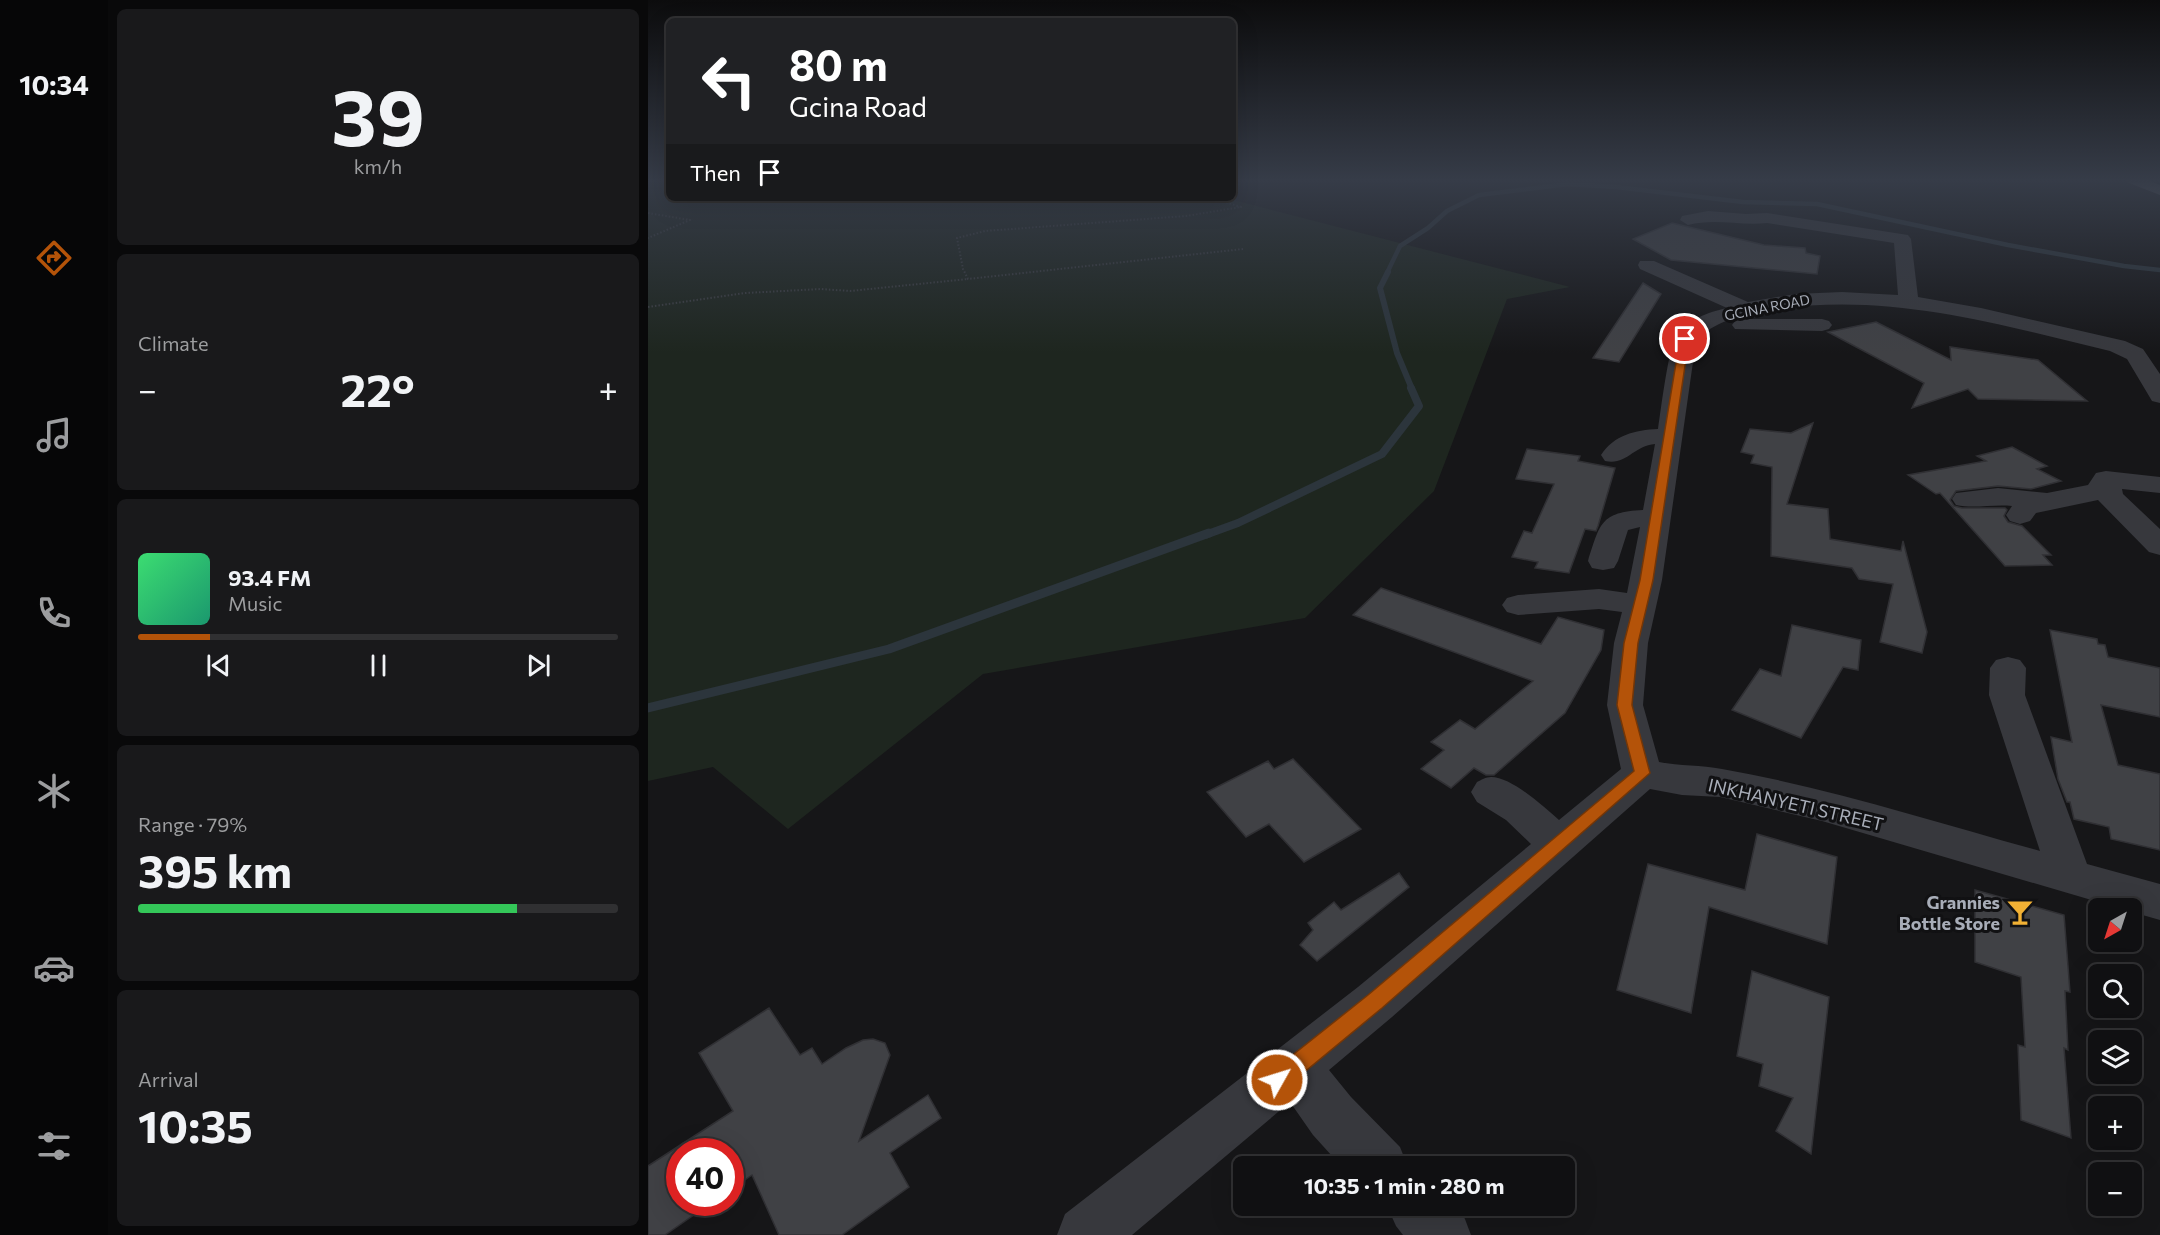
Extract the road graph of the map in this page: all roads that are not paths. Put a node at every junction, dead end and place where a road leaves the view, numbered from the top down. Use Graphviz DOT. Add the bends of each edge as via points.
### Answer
graph roads {
  1 [pos="1893,238"];
  2 [pos="1647,265"];
  3 [pos="1908,301"];
  4 [pos="1747,309"];
  5 [pos="1698,324"];
  6 [pos="1822,326"];
  7 [pos="2055,351"];
  8 [pos="2142,373"];
  9 [pos="2160,405"];
  10 [pos="1669,436"];
  11 [pos="1614,455"];
  12 [pos="2106,478"];
  13 [pos="2160,485"];
  14 [pos="1966,499"];
  15 [pos="2050,502"];
  16 [pos="2020,515"];
  17 [pos="1656,518"];
  18 [pos="2160,546"];
  19 [pos="1603,561"];
  20 [pos="1640,604"];
  21 [pos="1518,605"];
  22 [pos="2008,668"];
  23 [pos="1642,773"];
  24 [pos="1491,792"];
  25 [pos="1558,844"];
  26 [pos="2070,876"];
  27 [pos="2160,902"];
  28 [pos="1295,1066"];
  29 [pos="1370,1156"];
  30 [pos="1425,1216"];
  31 [pos="1086,1235"];
  32 [pos="1442,1235"];
  1 -- 3 [label="street" via="1902,239"];
  2 -- 4 [label="street"];
  3 -- 4 [label="street, GCINA ROAD" via="1811,298"];
  3 -- 8 [label="street, GCINA ROAD" via="2117,346"];
  4 -- 5 [label="street, GCINA ROAD"];
  5 -- 6 [label="street"];
  5 -- 10 [label="street" via="1685,339"];
  7 -- 8 [label="street"];
  8 -- 9 [label="street"];
  10 -- 11 [label="street" via="1630,441"];
  10 -- 17 [label="street"];
  12 -- 13 [label="street"];
  12 -- 15 [label="street" via="2097,492"];
  12 -- 18 [label="street" via="2110,497"];
  14 -- 15 [label="street" via="1998,496"];
  15 -- 16 [label="street" via="2026,506"];
  17 -- 19 [label="street" via="1623,519 1615,524"];
  17 -- 20 [label="street"];
  20 -- 21 [label="street" via="1599,599"];
  20 -- 23 [label="street" via="1631,643 1625,705"];
  22 -- 26 [label="street" via="2007,695"];
  23 -- 25 [label="street"];
  23 -- 26 [label="street, INKHANYETI STREET" via="1720,783 1822,806"];
  24 -- 25 [label="street" via="1520,808"];
  25 -- 28 [label="street"];
  26 -- 27 [label="street, INKHANYETI STREET"];
  28 -- 29 [label="street" via="1332,1116"];
  28 -- 31 [label="street"];
  30 -- 32 [label="street"];
}
